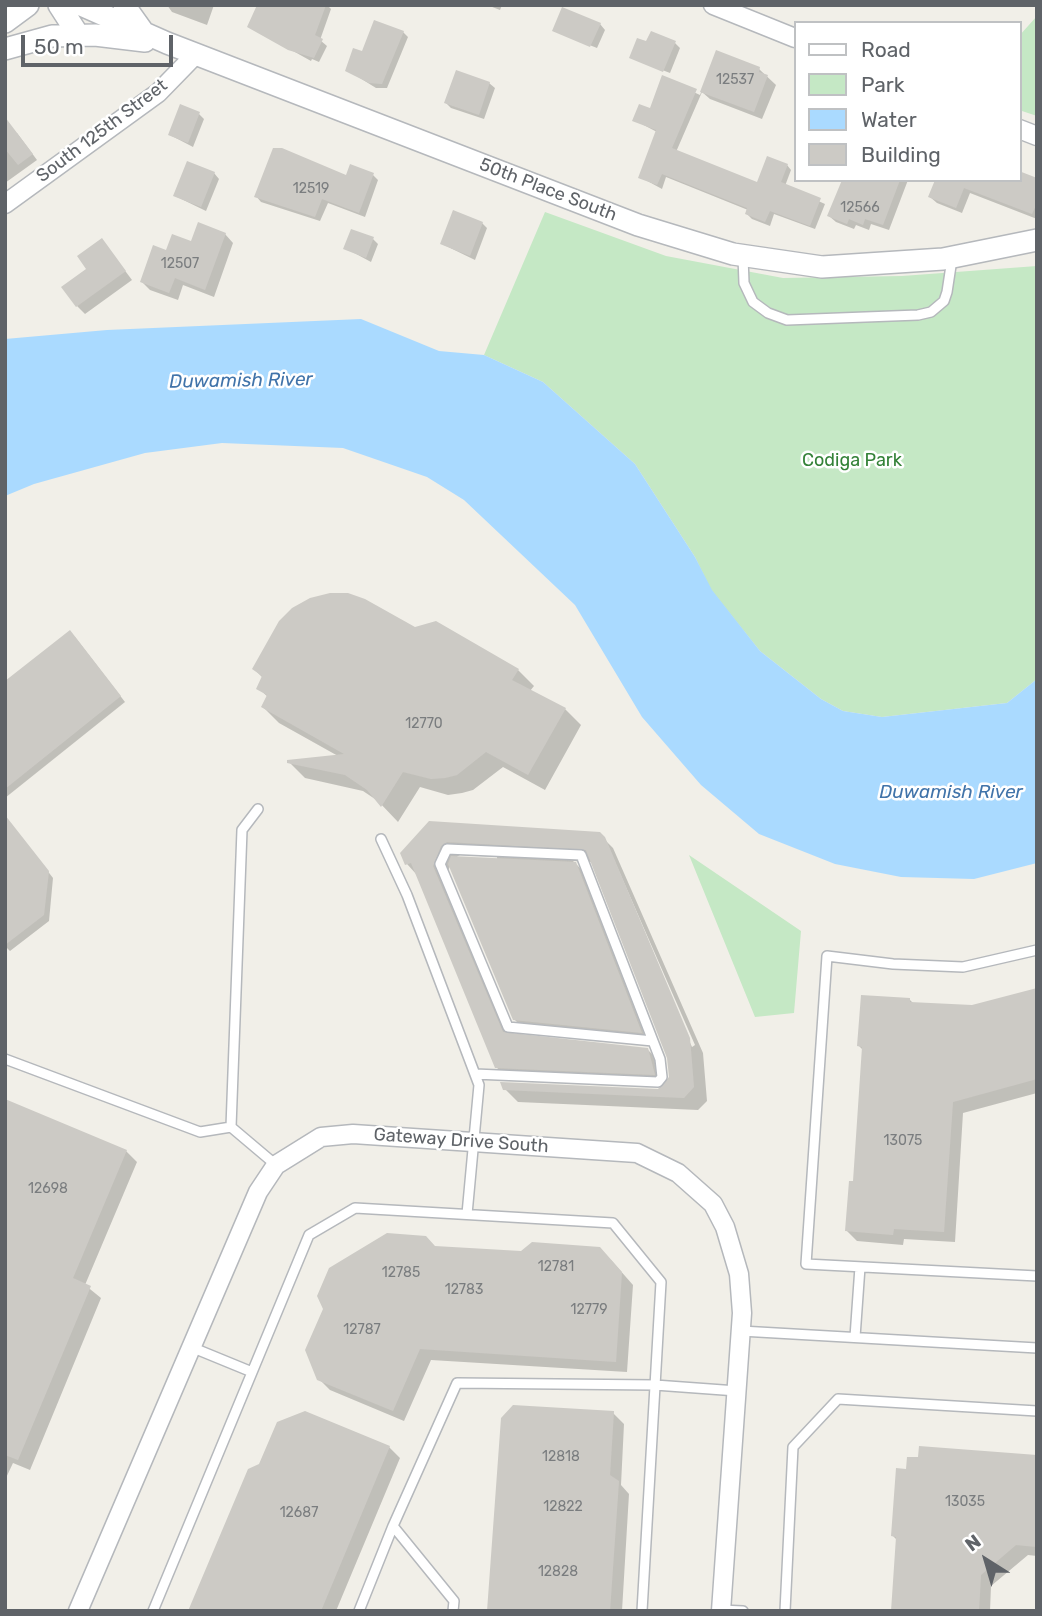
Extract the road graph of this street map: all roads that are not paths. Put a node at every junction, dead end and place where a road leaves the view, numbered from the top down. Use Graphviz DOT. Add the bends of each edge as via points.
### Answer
graph roads {
  1 [pos="29,5"];
  2 [pos="59,5"];
  3 [pos="81,5"];
  4 [pos="124,5"];
  5 [pos="713,5"];
  6 [pos="5,22"];
  7 [pos="145,34"];
  8 [pos="79,36"];
  9 [pos="794,38"];
  10 [pos="167,43"];
  11 [pos="5,49"];
  12 [pos="196,54"];
  13 [pos="5,204"];
  14 [pos="1037,240"];
  15 [pos="743,256"];
  16 [pos="953,257"];
  17 [pos="258,809"];
  18 [pos="381,839"];
  19 [pos="1037,950"];
  20 [pos="653,1041"];
  21 [pos="5,1059"];
  22 [pos="475,1074"];
  23 [pos="231,1128"];
  24 [pos="474,1140"];
  25 [pos="276,1164"];
  26 [pos="467,1214"];
  27 [pos="860,1267"];
  28 [pos="1037,1276"];
  29 [pos="741,1331"];
  30 [pos="855,1337"];
  31 [pos="191,1347"];
  32 [pos="1037,1348"];
  33 [pos="252,1372"];
  34 [pos="655,1385"];
  35 [pos="737,1391"];
  36 [pos="1037,1411"];
  37 [pos="393,1526"];
  38 [pos="721,1610"];
  39 [pos="78,1611"];
  40 [pos="153,1611"];
  41 [pos="359,1611"];
  42 [pos="453,1611"];
  43 [pos="642,1611"];
  44 [pos="743,1611"];
  45 [pos="785,1611"];
  1 -- 6 [label="street"];
  2 -- 8 [label="street"];
  3 -- 7 [label="street, 50th Place South"];
  4 -- 7 [label="street"];
  5 -- 9 [label="street"];
  7 -- 10 [label="street, 50th Place South"];
  8 -- 10 [label="street"];
  8 -- 11 [label="street" via="52,36"];
  10 -- 12 [label="street, 50th Place South"];
  12 -- 13 [label="street, South 125th Street" via="158,93"];
  12 -- 15 [label="street, 50th Place South" via="638,225"];
  14 -- 16 [label="street, 50th Place South"];
  15 -- 16 [label="street, 50th Place South" via="822,267"];
  15 -- 16 [label="lane" via="744,283 753,302 787,320 932,312 944,301"];
  17 -- 23 [label="lane" via="242,830"];
  18 -- 22 [label="lane"];
  19 -- 27 [label="lane" via="963,967 827,956 806,1264"];
  20 -- 20 [label="lane" via="581,855 447,849 440,864 508,1027"];
  20 -- 22 [label="lane" via="660,1059 662,1077 658,1082"];
  21 -- 23 [label="lane" via="200,1132"];
  22 -- 24 [label="lane" via="479,1085"];
  23 -- 25 [label="lane"];
  24 -- 25 [label="street, Gateway Drive South" via="353,1134 321,1137"];
  24 -- 26 [label="lane"];
  24 -- 29 [label="street, Gateway Drive South" via="637,1153 678,1173 713,1204 725,1227 740,1274"];
  25 -- 31 [label="street, Gateway Drive South" via="258,1192"];
  26 -- 33 [label="lane" via="355,1208 309,1235"];
  26 -- 34 [label="lane" via="613,1223 661,1282"];
  27 -- 28 [label="lane"];
  27 -- 30 [label="lane"];
  29 -- 30 [label="lane"];
  29 -- 35 [label="street, Gateway Drive South"];
  30 -- 32 [label="lane"];
  31 -- 33 [label="lane"];
  31 -- 39 [label="street, Gateway Drive South"];
  33 -- 40 [label="lane"];
  34 -- 35 [label="lane"];
  34 -- 37 [label="lane" via="457,1383"];
  34 -- 43 [label="lane"];
  35 -- 38 [label="street, Gateway Drive South"];
  36 -- 45 [label="lane" via="838,1399 793,1447"];
  37 -- 41 [label="lane"];
  37 -- 42 [label="lane" via="454,1601"];
  38 -- 44 [label="lane"];
}
